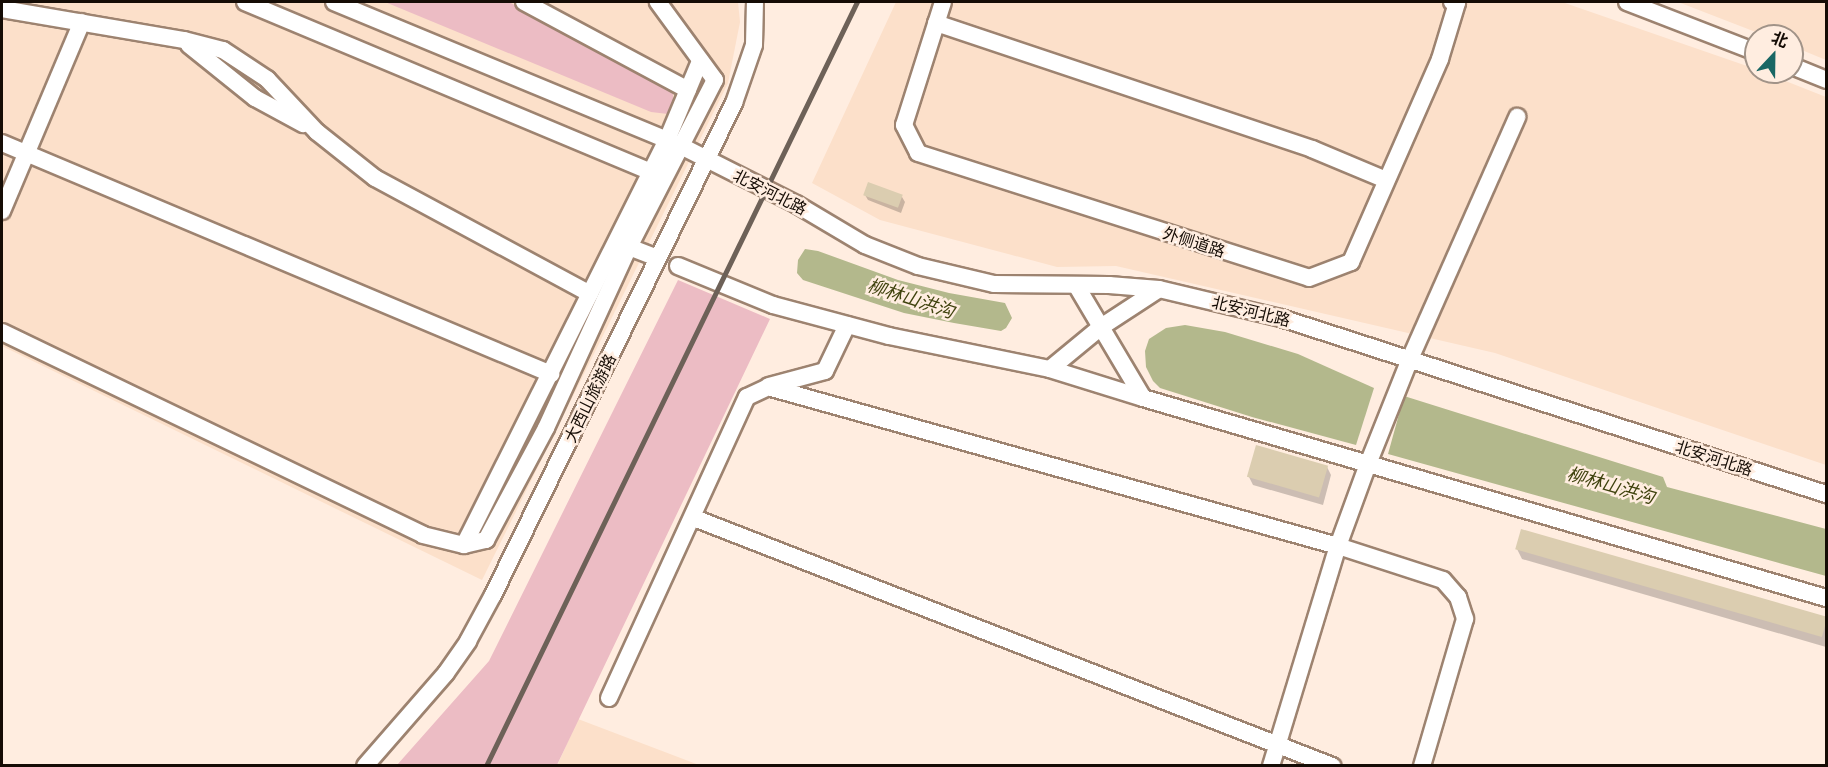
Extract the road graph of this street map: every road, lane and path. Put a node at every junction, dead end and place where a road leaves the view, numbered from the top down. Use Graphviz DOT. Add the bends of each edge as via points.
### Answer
graph roads {
  1 [pos="245,2"];
  2 [pos="334,2"];
  3 [pos="524,2"];
  4 [pos="658,2"];
  5 [pos="755,2"];
  6 [pos="943,2"];
  7 [pos="1452,2"];
  8 [pos="1627,2"];
  9 [pos="2,9"];
  10 [pos="82,22"];
  11 [pos="936,23"];
  12 [pos="1744,47"];
  13 [pos="700,61"];
  14 [pos="1804,71"];
  15 [pos="1827,80"];
  16 [pos="688,90"];
  17 [pos="1517,117"];
  18 [pos="2,143"];
  19 [pos="674,143"];
  20 [pos="27,154"];
  21 [pos="707,159"];
  22 [pos="649,171"];
  23 [pos="1386,180"];
  24 [pos="2,211"];
  25 [pos="629,247"];
  26 [pos="652,256"];
  27 [pos="678,266"];
  28 [pos="1076,285"];
  29 [pos="1159,289"];
  30 [pos="590,294"];
  31 [pos="848,325"];
  32 [pos="1101,327"];
  33 [pos="2,332"];
  34 [pos="1410,359"];
  35 [pos="1050,369"];
  36 [pos="551,374"];
  37 [pos="768,387"];
  38 [pos="1143,398"];
  39 [pos="1368,464"];
  40 [pos="1827,494"];
  41 [pos="694,518"];
  42 [pos="464,545"];
  43 [pos="1338,546"];
  44 [pos="1827,598"];
  45 [pos="609,698"];
  46 [pos="1277,744"];
  47 [pos="365,765"];
  48 [pos="1270,765"];
  49 [pos="1332,765"];
  50 [pos="1422,765"];
  1 -- 22 [label="street"];
  2 -- 19 [label="street, 北安河北路"];
  3 -- 16 [label="street"];
  4 -- 13 [label="street"];
  5 -- 21 [label="street, 大西山旅游路" via="754,45 734,103"];
  6 -- 11 [label="street, 外侧道路"];
  7 -- 23 [label="street, 外侧道路" via="1457,3 1440,59"];
  8 -- 12 [label="street"];
  9 -- 10 [label="street"];
  10 -- 20 [label="street"];
  10 -- 30 [label="street" via="184,40 255,98 317,132 375,178"];
  11 -- 23 [label="street" via="1312,149"];
  11 -- 23 [label="street, 外侧道路" via="904,125 918,153 1309,278 1351,262"];
  13 -- 16 [label="street"];
  13 -- 19 [label="street" via="715,80"];
  14 -- 15 [label="street"];
  16 -- 19 [label="street"];
  17 -- 34 [label="street"];
  18 -- 20 [label="street"];
  19 -- 21 [label="street, 北安河北路"];
  19 -- 22 [label="street"];
  19 -- 25 [label="street"];
  20 -- 24 [label="street"];
  20 -- 36 [label="street"];
  21 -- 28 [label="street, 北安河北路" via="796,204 865,245 918,266 994,284"];
  21 -- 47 [label="street, 大西山旅游路" via="468,641 446,673"];
  22 -- 30 [label="street"];
  25 -- 26 [label="street"];
  25 -- 42 [label="street" via="546,428 486,540"];
  27 -- 31 [label="street" via="773,305"];
  28 -- 29 [label="street, 北安河北路"];
  28 -- 32 [label="street"];
  29 -- 32 [label="street"];
  29 -- 34 [label="street, 北安河北路" via="1281,318"];
  30 -- 36 [label="street"];
  31 -- 35 [label="street"];
  31 -- 37 [label="street" via="825,371"];
  32 -- 35 [label="street"];
  32 -- 38 [label="street"];
  33 -- 42 [label="street" via="423,535"];
  34 -- 39 [label="street"];
  34 -- 40 [label="street, 北安河北路"];
  35 -- 38 [label="street"];
  36 -- 42 [label="street"];
  37 -- 41 [label="street" via="747,397"];
  37 -- 43 [label="street"];
  38 -- 39 [label="street"];
  39 -- 43 [label="street"];
  39 -- 44 [label="street"];
  41 -- 45 [label="street"];
  41 -- 46 [label="street"];
  43 -- 46 [label="street"];
  43 -- 50 [label="street" via="1443,580 1458,597 1465,619"];
  46 -- 48 [label="street"];
  46 -- 49 [label="street"];
}
